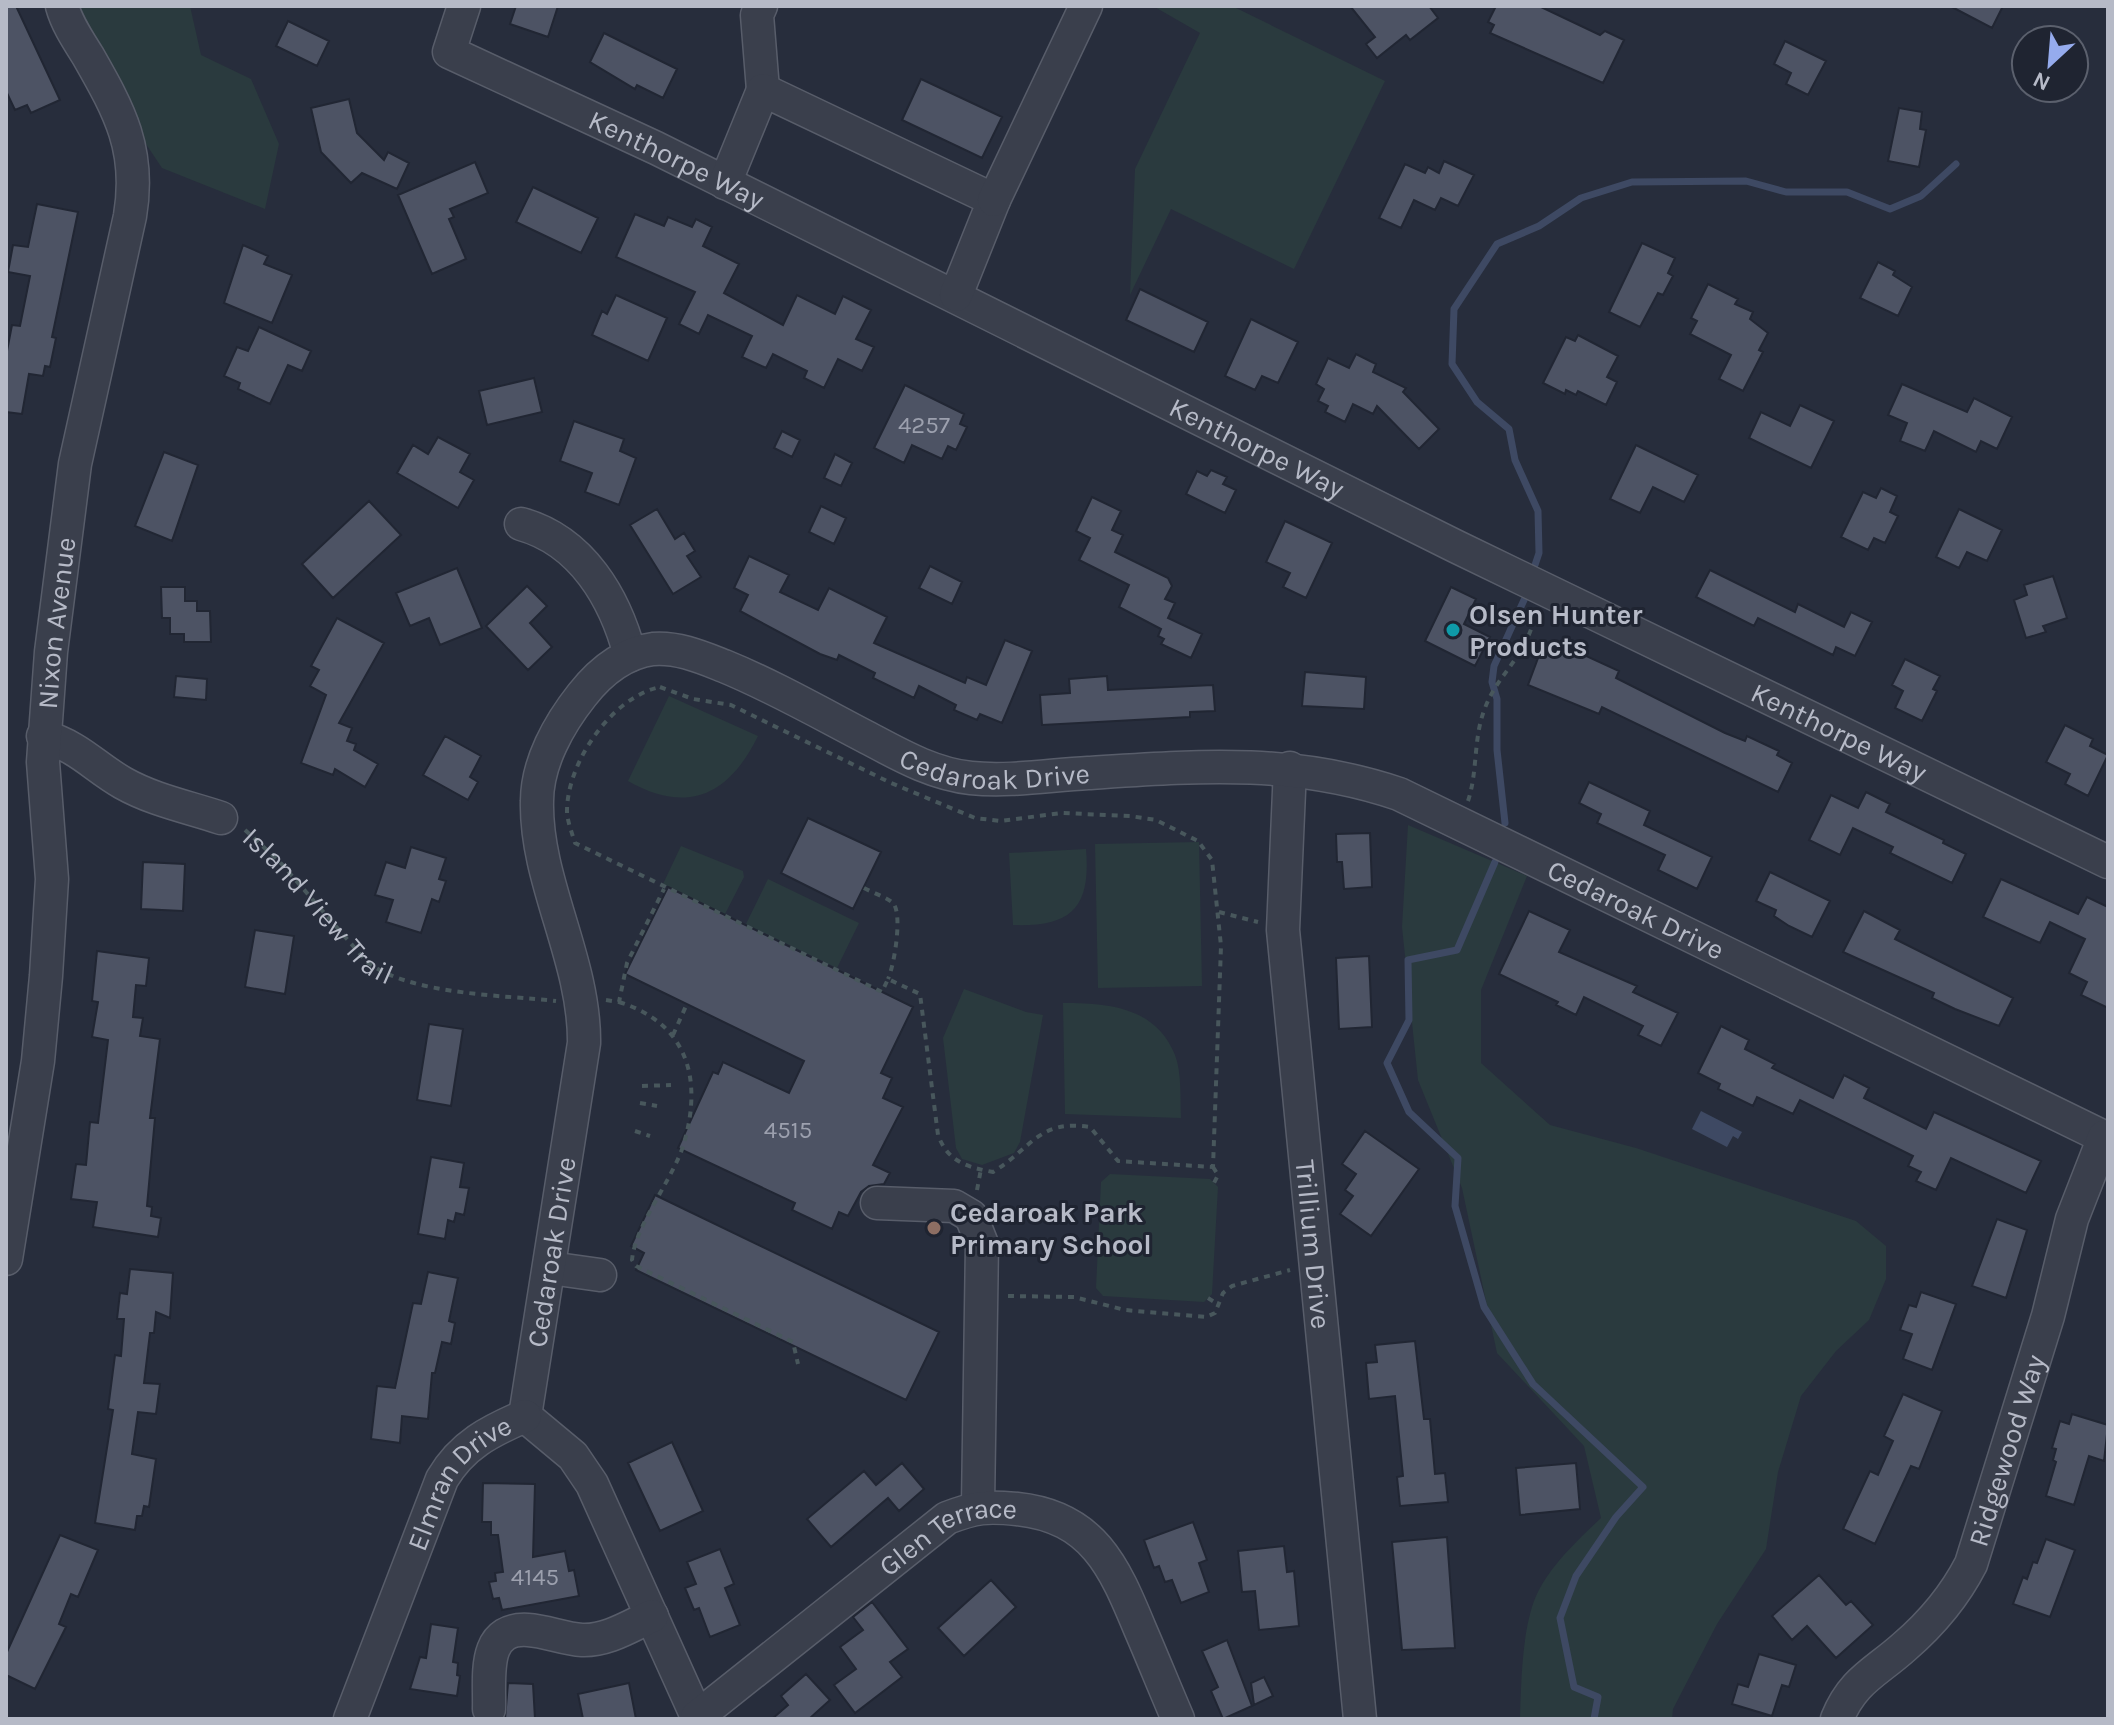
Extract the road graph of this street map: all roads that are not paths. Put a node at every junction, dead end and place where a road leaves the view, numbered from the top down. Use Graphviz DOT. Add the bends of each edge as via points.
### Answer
graph roads {
  1 [pos="62,6"];
  2 [pos="464,6"];
  3 [pos="761,6"];
  4 [pos="1086,6"];
  5 [pos="763,90"];
  6 [pos="725,183"];
  7 [pos="994,200"];
  8 [pos="956,295"];
  9 [pos="521,524"];
  10 [pos="630,655"];
  11 [pos="43,736"];
  12 [pos="1290,768"];
  13 [pos="221,818"];
  14 [pos="2108,862"];
  15 [pos="2106,1138"];
  16 [pos="877,1203"];
  17 [pos="6,1259"];
  18 [pos="550,1268"];
  19 [pos="613,1268"];
  20 [pos="525,1416"];
  21 [pos="978,1505"];
  22 [pos="652,1616"];
  23 [pos="489,1709"];
  24 [pos="698,1718"];
  25 [pos="350,1719"];
  26 [pos="1178,1719"];
  27 [pos="1360,1719"];
  28 [pos="1837,1719"];
  1 -- 11 [label="street, Nixon Avenue" via="115,104 135,176 75,464"];
  2 -- 6 [label="street, Kenthorpe Way" via="449,52"];
  3 -- 5 [label="street" via="757,15"];
  4 -- 7 [label="street"];
  5 -- 6 [label="street"];
  5 -- 7 [label="street"];
  6 -- 8 [label="street, Kenthorpe Way"];
  7 -- 8 [label="street"];
  8 -- 14 [label="street, Kenthorpe Way" via="1541,588"];
  9 -- 10 [label="street" via="561,543 597,580 612,603"];
  10 -- 12 [label="street, Cedaroak Drive" via="671,650 703,658 909,760 971,778 1196,766"];
  10 -- 18 [label="street, Cedaroak Drive" via="608,668 577,701 556,735 538,784 539,828 584,1020"];
  11 -- 13 [label="street, Island View Trail" via="81,751 140,792"];
  11 -- 17 [label="street, Nixon Avenue" via="52,879 48,960 38,1061"];
  12 -- 15 [label="street, Cedaroak Drive" via="1356,779 1399,794"];
  12 -- 27 [label="street, Trillium Drive" via="1283,930"];
  15 -- 28 [label="street, Ridgewood Way" via="2072,1219 2048,1316 1971,1564 1954,1595 1902,1650 1858,1683"];
  16 -- 21 [label="street" via="954,1206 971,1216 982,1244"];
  18 -- 19 [label="street"];
  18 -- 20 [label="street, Cedaroak Drive"];
  20 -- 22 [label="street, Elmran Drive" via="582,1468"];
  20 -- 25 [label="street, Elmran Drive" via="474,1441 442,1479"];
  21 -- 24 [label="street, Glen Terrace" via="947,1518"];
  21 -- 26 [label="street, Glen Terrace" via="1052,1516 1099,1548 1121,1584"];
  22 -- 23 [label="street" via="602,1638 583,1640 528,1629 506,1631 494,1642 489,1661"];
  22 -- 24 [label="street, Elmran Drive"];
}
